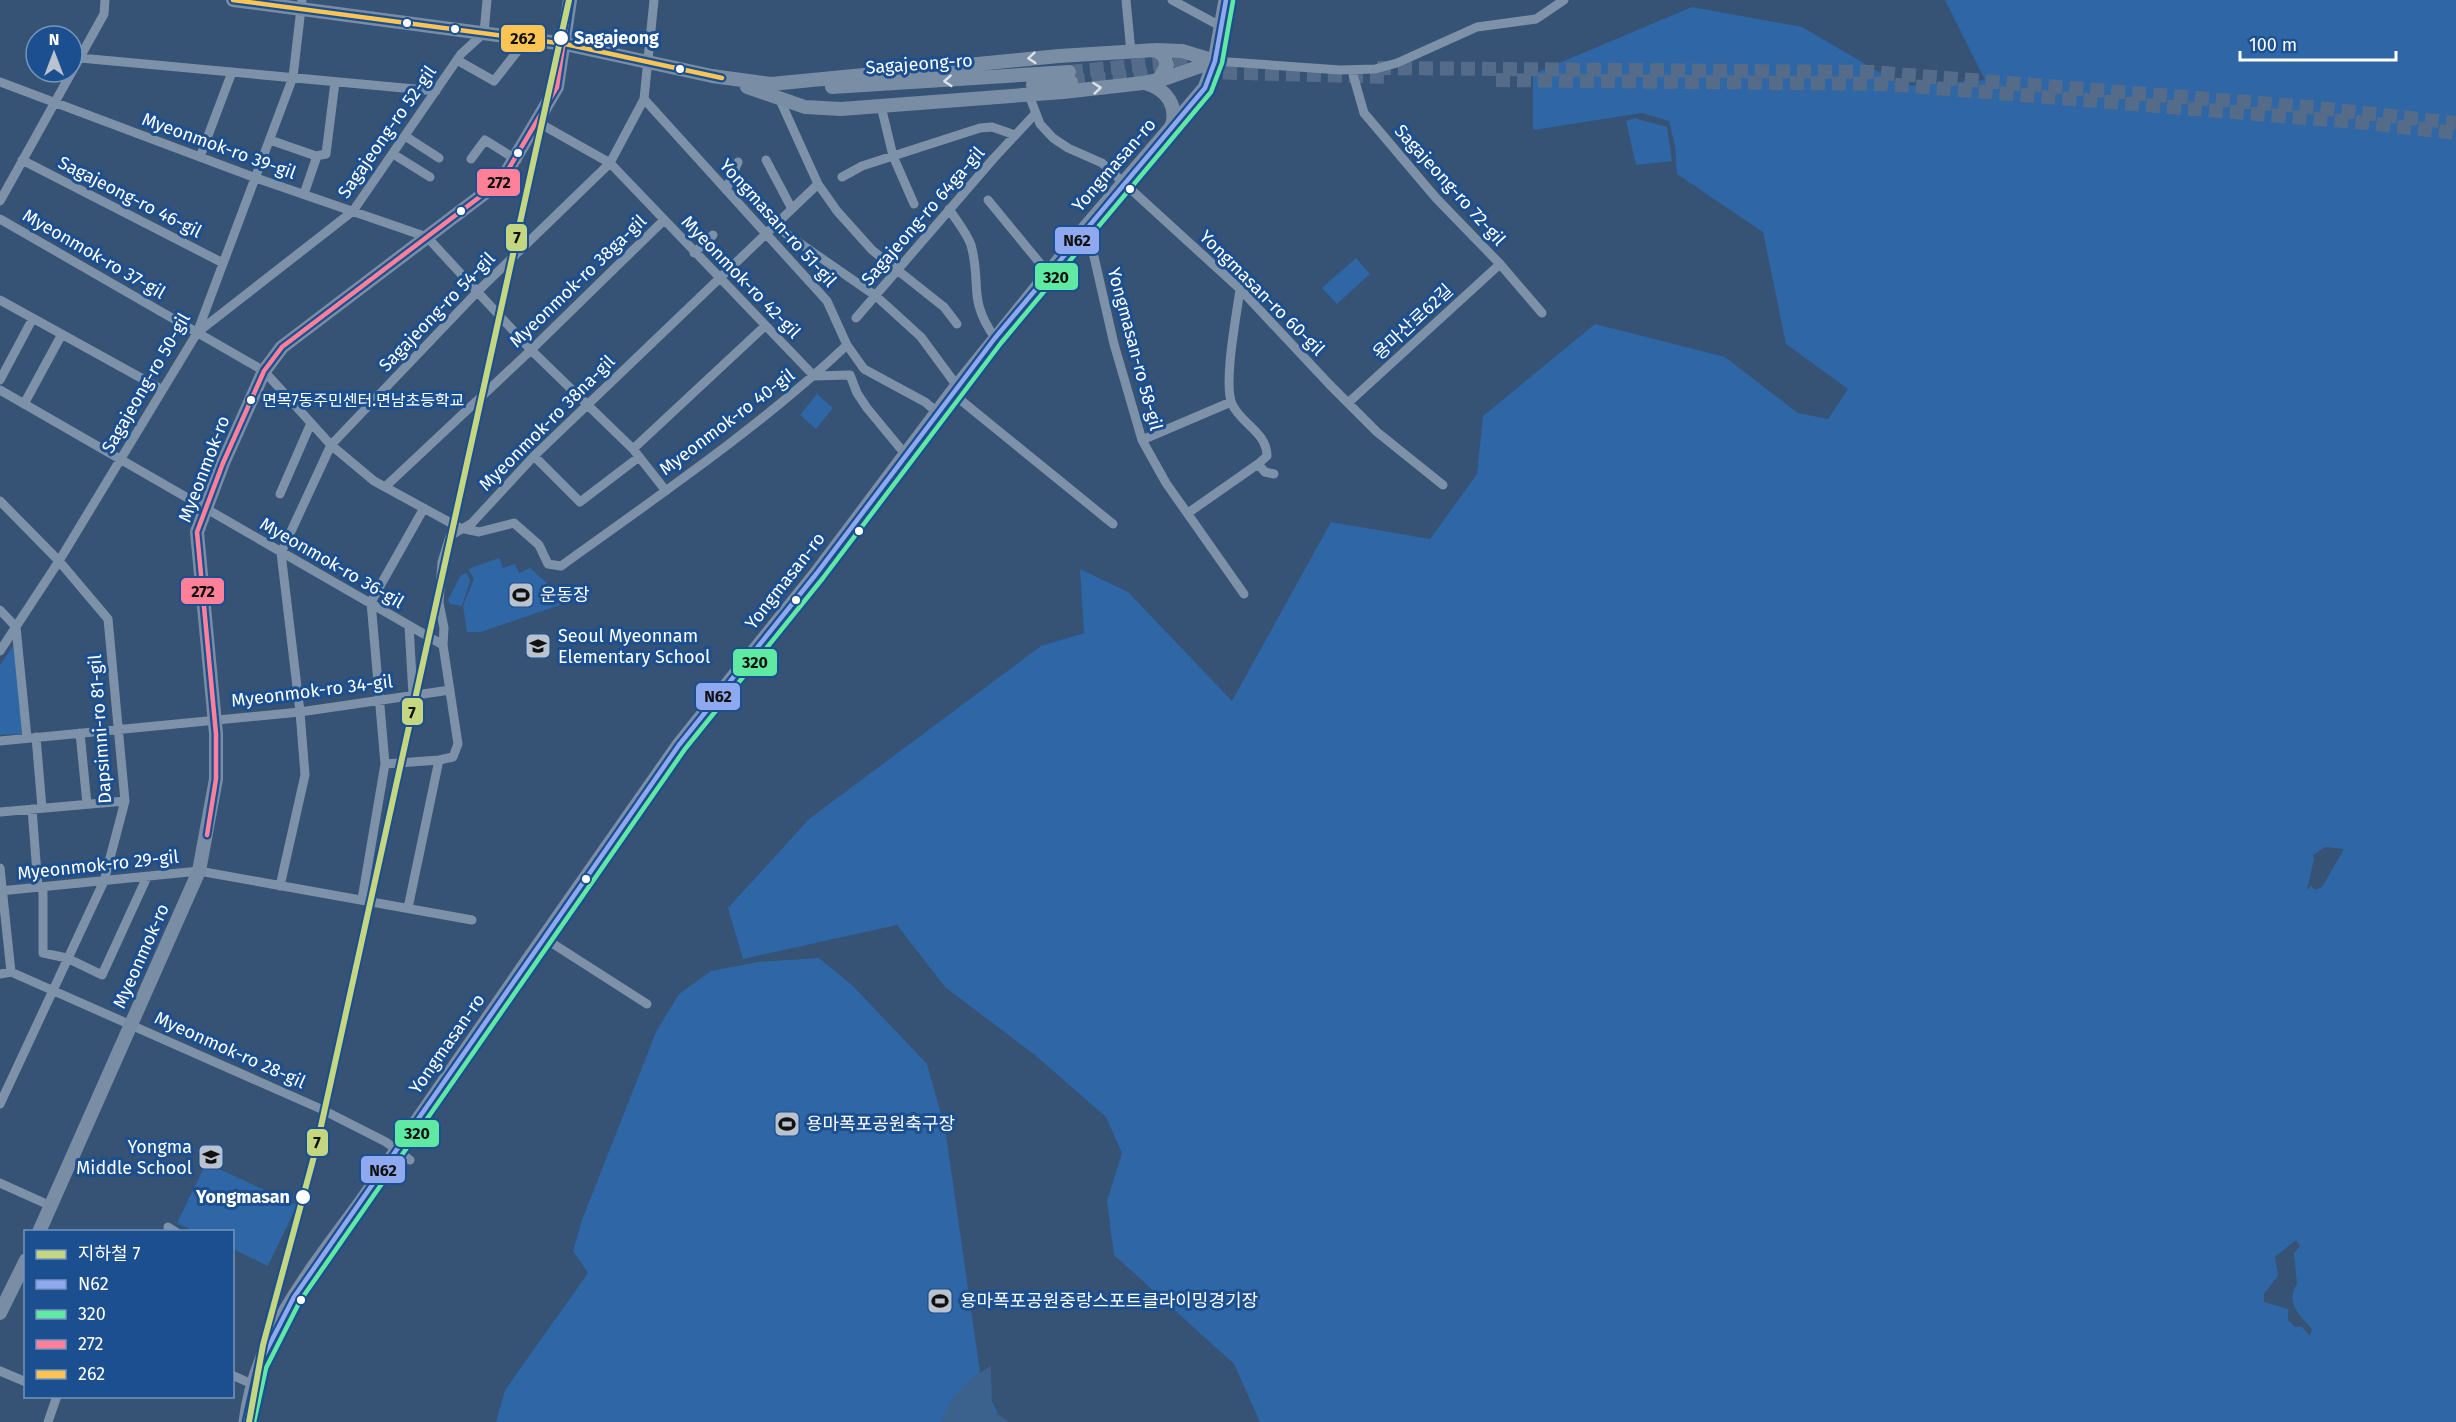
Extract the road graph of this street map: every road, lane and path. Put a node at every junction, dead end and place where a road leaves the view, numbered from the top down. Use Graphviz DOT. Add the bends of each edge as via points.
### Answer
graph roads {
  1 [pos="105,0"];
  2 [pos="233,0"];
  3 [pos="487,0"];
  4 [pos="570,0"];
  5 [pos="654,0"];
  6 [pos="1126,0"];
  7 [pos="1172,0"];
  8 [pos="1226,0"];
  9 [pos="1564,0"];
  10 [pos="301,4"];
  11 [pos="1222,27"];
  12 [pos="484,33"];
  13 [pos="527,39"];
  14 [pos="565,44"];
  15 [pos="1156,50"];
  16 [pos="84,51"];
  17 [pos="1131,52"];
  18 [pos="84,58"];
  19 [pos="457,60"];
  20 [pos="1215,61"];
  21 [pos="650,62"];
  22 [pos="1352,71"];
  23 [pos="232,72"];
  24 [pos="293,77"];
  25 [pos="722,78"];
  26 [pos="1158,81"];
  27 [pos="0,82"];
  28 [pos="334,82"];
  29 [pos="1143,83"];
  30 [pos="66,84"];
  31 [pos="771,84"];
  32 [pos="436,91"];
  33 [pos="1029,95"];
  34 [pos="644,99"];
  35 [pos="784,99"];
  36 [pos="56,103"];
  37 [pos="881,106"];
  38 [pos="1035,114"];
  39 [pos="538,123"];
  40 [pos="1171,128"];
  41 [pos="1015,135"];
  42 [pos="405,136"];
  43 [pos="270,140"];
  44 [pos="393,154"];
  45 [pos="318,156"];
  46 [pos="893,156"];
  47 [pos="201,157"];
  48 [pos="439,158"];
  49 [pos="471,159"];
  50 [pos="22,160"];
  51 [pos="517,160"];
  52 [pos="766,160"];
  53 [pos="738,162"];
  54 [pos="610,163"];
  55 [pos="256,177"];
  56 [pos="430,177"];
  57 [pos="842,177"];
  58 [pos="1124,183"];
  59 [pos="818,184"];
  60 [pos="726,190"];
  61 [pos="304,194"];
  62 [pos="988,200"];
  63 [pos="0,201"];
  64 [pos="914,204"];
  65 [pos="792,209"];
  66 [pos="949,209"];
  67 [pos="353,212"];
  68 [pos="0,219"];
  69 [pos="663,221"];
  70 [pos="775,226"];
  71 [pos="1087,226"];
  72 [pos="766,234"];
  73 [pos="713,235"];
  74 [pos="428,237"];
  75 [pos="694,253"];
  76 [pos="223,263"];
  77 [pos="1500,264"];
  78 [pos="900,270"];
  79 [pos="1048,273"];
  80 [pos="718,278"];
  81 [pos="1240,289"];
  82 [pos="479,290"];
  83 [pos="876,296"];
  84 [pos="1,304"];
  85 [pos="1542,313"];
  86 [pos="33,318"];
  87 [pos="856,318"];
  88 [pos="957,324"];
  89 [pos="765,326"];
  90 [pos="197,333"];
  91 [pos="62,334"];
  92 [pos="995,338"];
  93 [pos="847,345"];
  94 [pos="531,350"];
  95 [pos="264,371"];
  96 [pos="814,376"];
  97 [pos="0,380"];
  98 [pos="161,389"];
  99 [pos="954,389"];
  100 [pos="1,394"];
  101 [pos="1231,402"];
  102 [pos="1348,403"];
  103 [pos="24,404"];
  104 [pos="587,406"];
  105 [pos="937,412"];
  106 [pos="311,423"];
  107 [pos="1142,440"];
  108 [pos="331,444"];
  109 [pos="636,453"];
  110 [pos="906,454"];
  111 [pos="534,456"];
  112 [pos="121,460"];
  113 [pos="1258,464"];
  114 [pos="1274,474"];
  115 [pos="1443,485"];
  116 [pos="385,487"];
  117 [pos="666,490"];
  118 [pos="280,494"];
  119 [pos="0,501"];
  120 [pos="424,508"];
  121 [pos="205,510"];
  122 [pos="1188,513"];
  123 [pos="1113,524"];
  124 [pos="460,528"];
  125 [pos="281,553"];
  126 [pos="59,561"];
  127 [pos="1244,594"];
  128 [pos="371,602"];
  129 [pos="0,610"];
  130 [pos="409,626"];
  131 [pos="16,627"];
  132 [pos="443,645"];
  133 [pos="0,651"];
  134 [pos="450,690"];
  135 [pos="413,695"];
  136 [pos="378,700"];
  137 [pos="300,712"];
  138 [pos="215,720"];
  139 [pos="119,729"];
  140 [pos="80,733"];
  141 [pos="32,738"];
  142 [pos="0,741"];
  143 [pos="439,760"];
  144 [pos="385,764"];
  145 [pos="125,801"];
  146 [pos="87,804"];
  147 [pos="42,808"];
  148 [pos="32,809"];
  149 [pos="0,812"];
  150 [pos="0,868"];
  151 [pos="199,871"];
  152 [pos="147,876"];
  153 [pos="104,881"];
  154 [pos="280,886"];
  155 [pos="40,887"];
  156 [pos="1,891"];
  157 [pos="362,899"];
  158 [pos="408,908"];
  159 [pos="472,921"];
  160 [pos="544,939"];
  161 [pos="67,958"];
  162 [pos="11,972"];
  163 [pos="0,974"];
  164 [pos="52,990"];
  165 [pos="647,1004"];
  166 [pos="131,1024"];
  167 [pos="0,1104"];
  168 [pos="410,1160"];
  169 [pos="0,1183"];
  170 [pos="51,1206"];
  171 [pos="40,1230"];
  172 [pos="24,1264"];
  173 [pos="0,1313"];
  174 [pos="0,1371"];
  175 [pos="234,1376"];
  176 [pos="24,1381"];
  177 [pos="254,1385"];
  178 [pos="58,1398"];
  179 [pos="48,1422"];
  180 [pos="246,1422"];
  1 -- 16 [label="street" via="104,14"];
  2 -- 10 [label="main road"];
  3 -- 12 [label="street"];
  4 -- 14 [label="main road, Myeonmok-ro"];
  5 -- 21 [label="street, Sagajeong-ro 54-gil"];
  6 -- 17 [label="street"];
  7 -- 11 [label="street"];
  8 -- 11 [label="main road, Yongmasan-ro"];
  9 -- 22 [label="street" via="1534,20 1477,27 1397,63"];
  10 -- 12 [label="main road"];
  10 -- 24 [label="street, Sagajeong-ro 50-gil"];
  11 -- 20 [label="main road, Yongmasan-ro"];
  12 -- 13 [label="main road"];
  12 -- 19 [label="street, Sagajeong-ro 52-gil"];
  13 -- 14 [label="main road"];
  13 -- 19 [label="street" via="494,81"];
  14 -- 21 [label="main road"];
  14 -- 39 [label="main road, Myeonmok-ro" via="557,87"];
  15 -- 17 [label="main road"];
  15 -- 20 [label="main road" via="1182,51"];
  15 -- 26 [label="main road" via="1167,65"];
  17 -- 31 [label="main road, one-way"];
  18 -- 23 [label="street"];
  19 -- 32 [label="street, Sagajeong-ro 52-gil"];
  20 -- 22 [label="street"];
  20 -- 26 [label="main road"];
  20 -- 40 [label="main road, Yongmasan-ro" via="1207,85"];
  21 -- 25 [label="main road"];
  21 -- 34 [label="street, Sagajeong-ro 54-gil"];
  22 -- 77 [label="street, Sagajeong-ro 72-gil" via="1364,113 1436,198"];
  23 -- 24 [label="street"];
  23 -- 47 [label="street"];
  24 -- 28 [label="street"];
  24 -- 43 [label="street, Sagajeong-ro 50-gil"];
  25 -- 31 [label="main road"];
  25 -- 35 [label="main road"];
  26 -- 29 [label="main road"];
  27 -- 36 [label="street, Myeonmok-ro 39-gil"];
  28 -- 32 [label="street"];
  28 -- 45 [label="street" via="327,153"];
  33 -- 29 [label="main road, one-way"];
  29 -- 40 [label="main road" via="1163,92 1171,102"];
  30 -- 36 [label="street"];
  35 -- 31 [label="main road, Sagajeong-ro, one-way" via="880,99 1070,77 878,86"];
  32 -- 42 [label="street, Sagajeong-ro 52-gil"];
  33 -- 37 [label="main road"];
  33 -- 38 [label="street, Yongmasan-ro 60-gil"];
  34 -- 54 [label="street, Sagajeong-ro 54-gil"];
  34 -- 60 [label="street, Yongmasan-ro 51-gil"];
  35 -- 37 [label="main road" via="823,109"];
  35 -- 59 [label="street"];
  36 -- 47 [label="street, Myeonmok-ro 39-gil"];
  36 -- 50 [label="street"];
  37 -- 46 [label="street"];
  38 -- 41 [label="street, Sagajeong-ro 64ga-gil"];
  38 -- 58 [label="street, Yongmasan-ro 60-gil" via="1053,138 1102,163"];
  39 -- 51 [label="main road, Myeonmok-ro"];
  39 -- 54 [label="street, Myeonmok-ro 42-gil"];
  40 -- 58 [label="main road, Yongmasan-ro"];
  41 -- 46 [label="street, Sagajeong-ro 64ga-gil" via="985,127"];
  41 -- 66 [label="street, Sagajeong-ro 64ga-gil"];
  42 -- 44 [label="street, Sagajeong-ro 52-gil"];
  42 -- 48 [label="street"];
  43 -- 45 [label="street"];
  43 -- 55 [label="street, Sagajeong-ro 50-gil"];
  44 -- 56 [label="street"];
  44 -- 67 [label="street, Sagajeong-ro 52-gil"];
  45 -- 61 [label="street"];
  46 -- 57 [label="street, Sagajeong-ro 64ga-gil"];
  46 -- 64 [label="street"];
  47 -- 55 [label="street, Myeonmok-ro 39-gil"];
  49 -- 51 [label="street" via="485,140"];
  50 -- 63 [label="street"];
  50 -- 76 [label="street, Sagajeong-ro 46-gil"];
  51 -- 74 [label="main road, Myeonmok-ro" via="491,191"];
  52 -- 65 [label="street"];
  53 -- 60 [label="street"];
  54 -- 69 [label="street, Myeonmok-ro 42-gil"];
  54 -- 82 [label="street, Sagajeong-ro 54-gil"];
  55 -- 61 [label="street, Myeonmok-ro 39-gil"];
  55 -- 76 [label="street, Sagajeong-ro 50-gil"];
  58 -- 71 [label="main road, Yongmasan-ro"];
  58 -- 81 [label="street, Yongmasan-ro 60-gil"];
  59 -- 65 [label="street, Myeonmok-ro 38na-gil"];
  59 -- 78 [label="street" via="872,250"];
  60 -- 72 [label="street, Yongmasan-ro 51-gil"];
  61 -- 67 [label="street, Myeonmok-ro 39-gil"];
  62 -- 79 [label="street"];
  65 -- 70 [label="street, Myeonmok-ro 38na-gil"];
  66 -- 78 [label="street, Sagajeong-ro 64ga-gil"];
  66 -- 92 [label="street" via="970,242 977,306"];
  67 -- 74 [label="street, Myeonmok-ro 39-gil"];
  67 -- 90 [label="street, Sagajeong-ro 52-gil"];
  68 -- 90 [label="street, Myeonmok-ro 37-gil"];
  69 -- 75 [label="street, Myeonmok-ro 42-gil"];
  69 -- 94 [label="street, Myeonmok-ro 38ga-gil"];
  70 -- 72 [label="street, Myeonmok-ro 38na-gil"];
  70 -- 83 [label="street"];
  71 -- 79 [label="main road, Yongmasan-ro"];
  71 -- 107 [label="street, Yongmasan-ro 58-gil" via="1114,346"];
  72 -- 80 [label="street, Myeonmok-ro 38na-gil"];
  72 -- 93 [label="street, Yongmasan-ro 51-gil" via="827,301"];
  73 -- 75 [label="street"];
  74 -- 82 [label="street, Myeonmok-ro 40-gil"];
  74 -- 95 [label="main road, Myeonmok-ro" via="282,346"];
  75 -- 80 [label="street, Myeonmok-ro 42-gil"];
  76 -- 90 [label="street, Sagajeong-ro 50-gil"];
  77 -- 85 [label="street, Sagajeong-ro 72-gil"];
  77 -- 102 [label="street, 용마산로62길"];
  78 -- 83 [label="street, Sagajeong-ro 64ga-gil"];
  78 -- 88 [label="street" via="944,307"];
  79 -- 92 [label="main road, Yongmasan-ro"];
  80 -- 89 [label="street, Myeonmok-ro 42-gil"];
  80 -- 104 [label="street, Myeonmok-ro 38na-gil"];
  81 -- 101 [label="street" via="1231,348"];
  81 -- 102 [label="street, Yongmasan-ro 60-gil"];
  82 -- 94 [label="street, Myeonmok-ro 40-gil"];
  82 -- 108 [label="street, Sagajeong-ro 54-gil"];
  83 -- 87 [label="street, Sagajeong-ro 64ga-gil"];
  83 -- 99 [label="street" via="921,337"];
  84 -- 86 [label="street"];
  86 -- 91 [label="street"];
  86 -- 97 [label="street"];
  89 -- 96 [label="street, Myeonmok-ro 42-gil"];
  89 -- 109 [label="street, Myeonmok-ro 40-gil"];
  90 -- 95 [label="street, Myeonmok-ro 37-gil"];
  90 -- 98 [label="street, Sagajeong-ro 50-gil"];
  91 -- 98 [label="street"];
  91 -- 103 [label="street"];
  92 -- 99 [label="main road, Yongmasan-ro"];
  93 -- 96 [label="street, Myeonmok-ro 40-gil"];
  93 -- 105 [label="street, Yongmasan-ro 51-gil" via="864,369"];
  94 -- 104 [label="street, Myeonmok-ro 40-gil"];
  94 -- 116 [label="street, Myeonmok-ro 38ga-gil"];
  95 -- 106 [label="street, Myeonmok-ro 37-gil"];
  95 -- 121 [label="main road, Myeonmok-ro"];
  96 -- 110 [label="street" via="850,375 867,408"];
  96 -- 117 [label="street, Myeonmok-ro 40-gil"];
  98 -- 112 [label="street, Sagajeong-ro 50-gil"];
  99 -- 105 [label="main road, Yongmasan-ro"];
  99 -- 123 [label="street"];
  100 -- 103 [label="street, Myeonmok-ro 36-gil"];
  101 -- 107 [label="street"];
  101 -- 113 [label="street" via="1265,442 1266,458"];
  102 -- 115 [label="street, Yongmasan-ro 60-gil" via="1389,443"];
  103 -- 112 [label="street, Myeonmok-ro 36-gil"];
  104 -- 109 [label="street, Myeonmok-ro 40-gil"];
  104 -- 111 [label="street, Myeonmok-ro 38na-gil"];
  105 -- 110 [label="main road, Yongmasan-ro"];
  106 -- 108 [label="street, Myeonmok-ro 37-gil"];
  106 -- 118 [label="street"];
  107 -- 122 [label="street, Yongmasan-ro 58-gil"];
  108 -- 116 [label="street, Myeonmok-ro 37-gil"];
  108 -- 125 [label="street, Sagajeong-ro 54-gil"];
  109 -- 111 [label="street" via="580,502"];
  109 -- 117 [label="street, Myeonmok-ro 40-gil"];
  110 -- 160 [label="main road, Yongmasan-ro" via="818,573 679,745"];
  111 -- 124 [label="street, Myeonmok-ro 38na-gil" via="474,522"];
  112 -- 121 [label="street, Myeonmok-ro 36-gil"];
  112 -- 126 [label="street, Sagajeong-ro 50-gil"];
  113 -- 114 [label="street" via="1265,472"];
  113 -- 122 [label="street"];
  116 -- 120 [label="street, Myeonmok-ro 37-gil"];
  117 -- 124 [label="street" via="561,566 548,564 540,545 514,523 479,532"];
  119 -- 126 [label="street"];
  120 -- 124 [label="street, Myeonmok-ro 37-gil"];
  120 -- 128 [label="street"];
  121 -- 125 [label="street, Myeonmok-ro 36-gil"];
  121 -- 138 [label="main road, Myeonmok-ro" via="197,532"];
  122 -- 127 [label="street, Yongmasan-ro 58-gil"];
  124 -- 132 [label="street, Myeonmok-ro 38na-gil" via="450,536 441,570"];
  125 -- 128 [label="street, Myeonmok-ro 36-gil"];
  125 -- 137 [label="street"];
  126 -- 131 [label="street, Sagajeong-ro 50-gil"];
  126 -- 139 [label="street, Dapsimni-ro 81-gil" via="108,619"];
  128 -- 130 [label="street, Myeonmok-ro 36-gil"];
  128 -- 136 [label="street"];
  129 -- 131 [label="street"];
  130 -- 132 [label="street, Myeonmok-ro 36-gil"];
  130 -- 135 [label="street"];
  131 -- 133 [label="street, Sagajeong-ro 50-gil"];
  131 -- 141 [label="street"];
  132 -- 134 [label="street, Myeonmok-ro 38na-gil"];
  134 -- 135 [label="street, Myeonmok-ro 34-gil"];
  134 -- 143 [label="street, Myeonmok-ro 38na-gil" via="458,744 453,757"];
  135 -- 136 [label="street, Myeonmok-ro 34-gil"];
  136 -- 137 [label="street, Myeonmok-ro 34-gil"];
  136 -- 144 [label="street"];
  137 -- 138 [label="street, Myeonmok-ro 34-gil"];
  137 -- 154 [label="street" via="304,775"];
  138 -- 139 [label="street, Myeonmok-ro 34-gil"];
  138 -- 151 [label="main road, Myeonmok-ro" via="216,779"];
  139 -- 140 [label="street, Myeonmok-ro 34-gil"];
  139 -- 145 [label="street, Dapsimni-ro 81-gil"];
  140 -- 141 [label="street, Myeonmok-ro 34-gil"];
  140 -- 146 [label="street"];
  141 -- 142 [label="street, Myeonmok-ro 34-gil"];
  141 -- 147 [label="street"];
  143 -- 144 [label="street"];
  143 -- 158 [label="street"];
  144 -- 157 [label="street"];
  145 -- 146 [label="street"];
  145 -- 153 [label="street, Dapsimni-ro 81-gil"];
  146 -- 147 [label="street"];
  147 -- 148 [label="street"];
  148 -- 149 [label="street"];
  148 -- 155 [label="street"];
  150 -- 156 [label="street"];
  151 -- 152 [label="street, Myeonmok-ro 29-gil"];
  151 -- 154 [label="street, Myeonmok-ro 29-gil"];
  151 -- 166 [label="main road, Myeonmok-ro"];
  152 -- 153 [label="street, Myeonmok-ro 29-gil"];
  152 -- 161 [label="street" via="102,975"];
  153 -- 155 [label="street, Myeonmok-ro 29-gil"];
  153 -- 161 [label="street, Dapsimni-ro 81-gil"];
  154 -- 157 [label="street, Myeonmok-ro 29-gil"];
  155 -- 156 [label="street, Myeonmok-ro 29-gil"];
  155 -- 161 [label="street" via="43,953"];
  156 -- 162 [label="street"];
  157 -- 158 [label="street, Myeonmok-ro 29-gil"];
  158 -- 159 [label="street, Myeonmok-ro 29-gil"];
  160 -- 165 [label="street"];
  160 -- 177 [label="main road, Yongmasan-ro, bridge" via="294,1297 266,1349"];
  161 -- 164 [label="street, Dapsimni-ro 81-gil"];
  162 -- 163 [label="street"];
  162 -- 164 [label="street, Myeonmok-ro 28-gil"];
  164 -- 166 [label="street, Myeonmok-ro 28-gil"];
  164 -- 167 [label="street, Dapsimni-ro 81-gil"];
  166 -- 168 [label="street, Myeonmok-ro 28-gil" via="321,1109 386,1142"];
  166 -- 170 [label="main road, Myeonmok-ro"];
  169 -- 170 [label="street"];
  170 -- 171 [label="main road, Myeonmok-ro"];
  172 -- 173 [label="main road"];
  174 -- 176 [label="street"];
  175 -- 177 [label="street"];
  177 -- 180 [label="main road, Yongmasan-ro"];
  178 -- 179 [label="street"];
}
